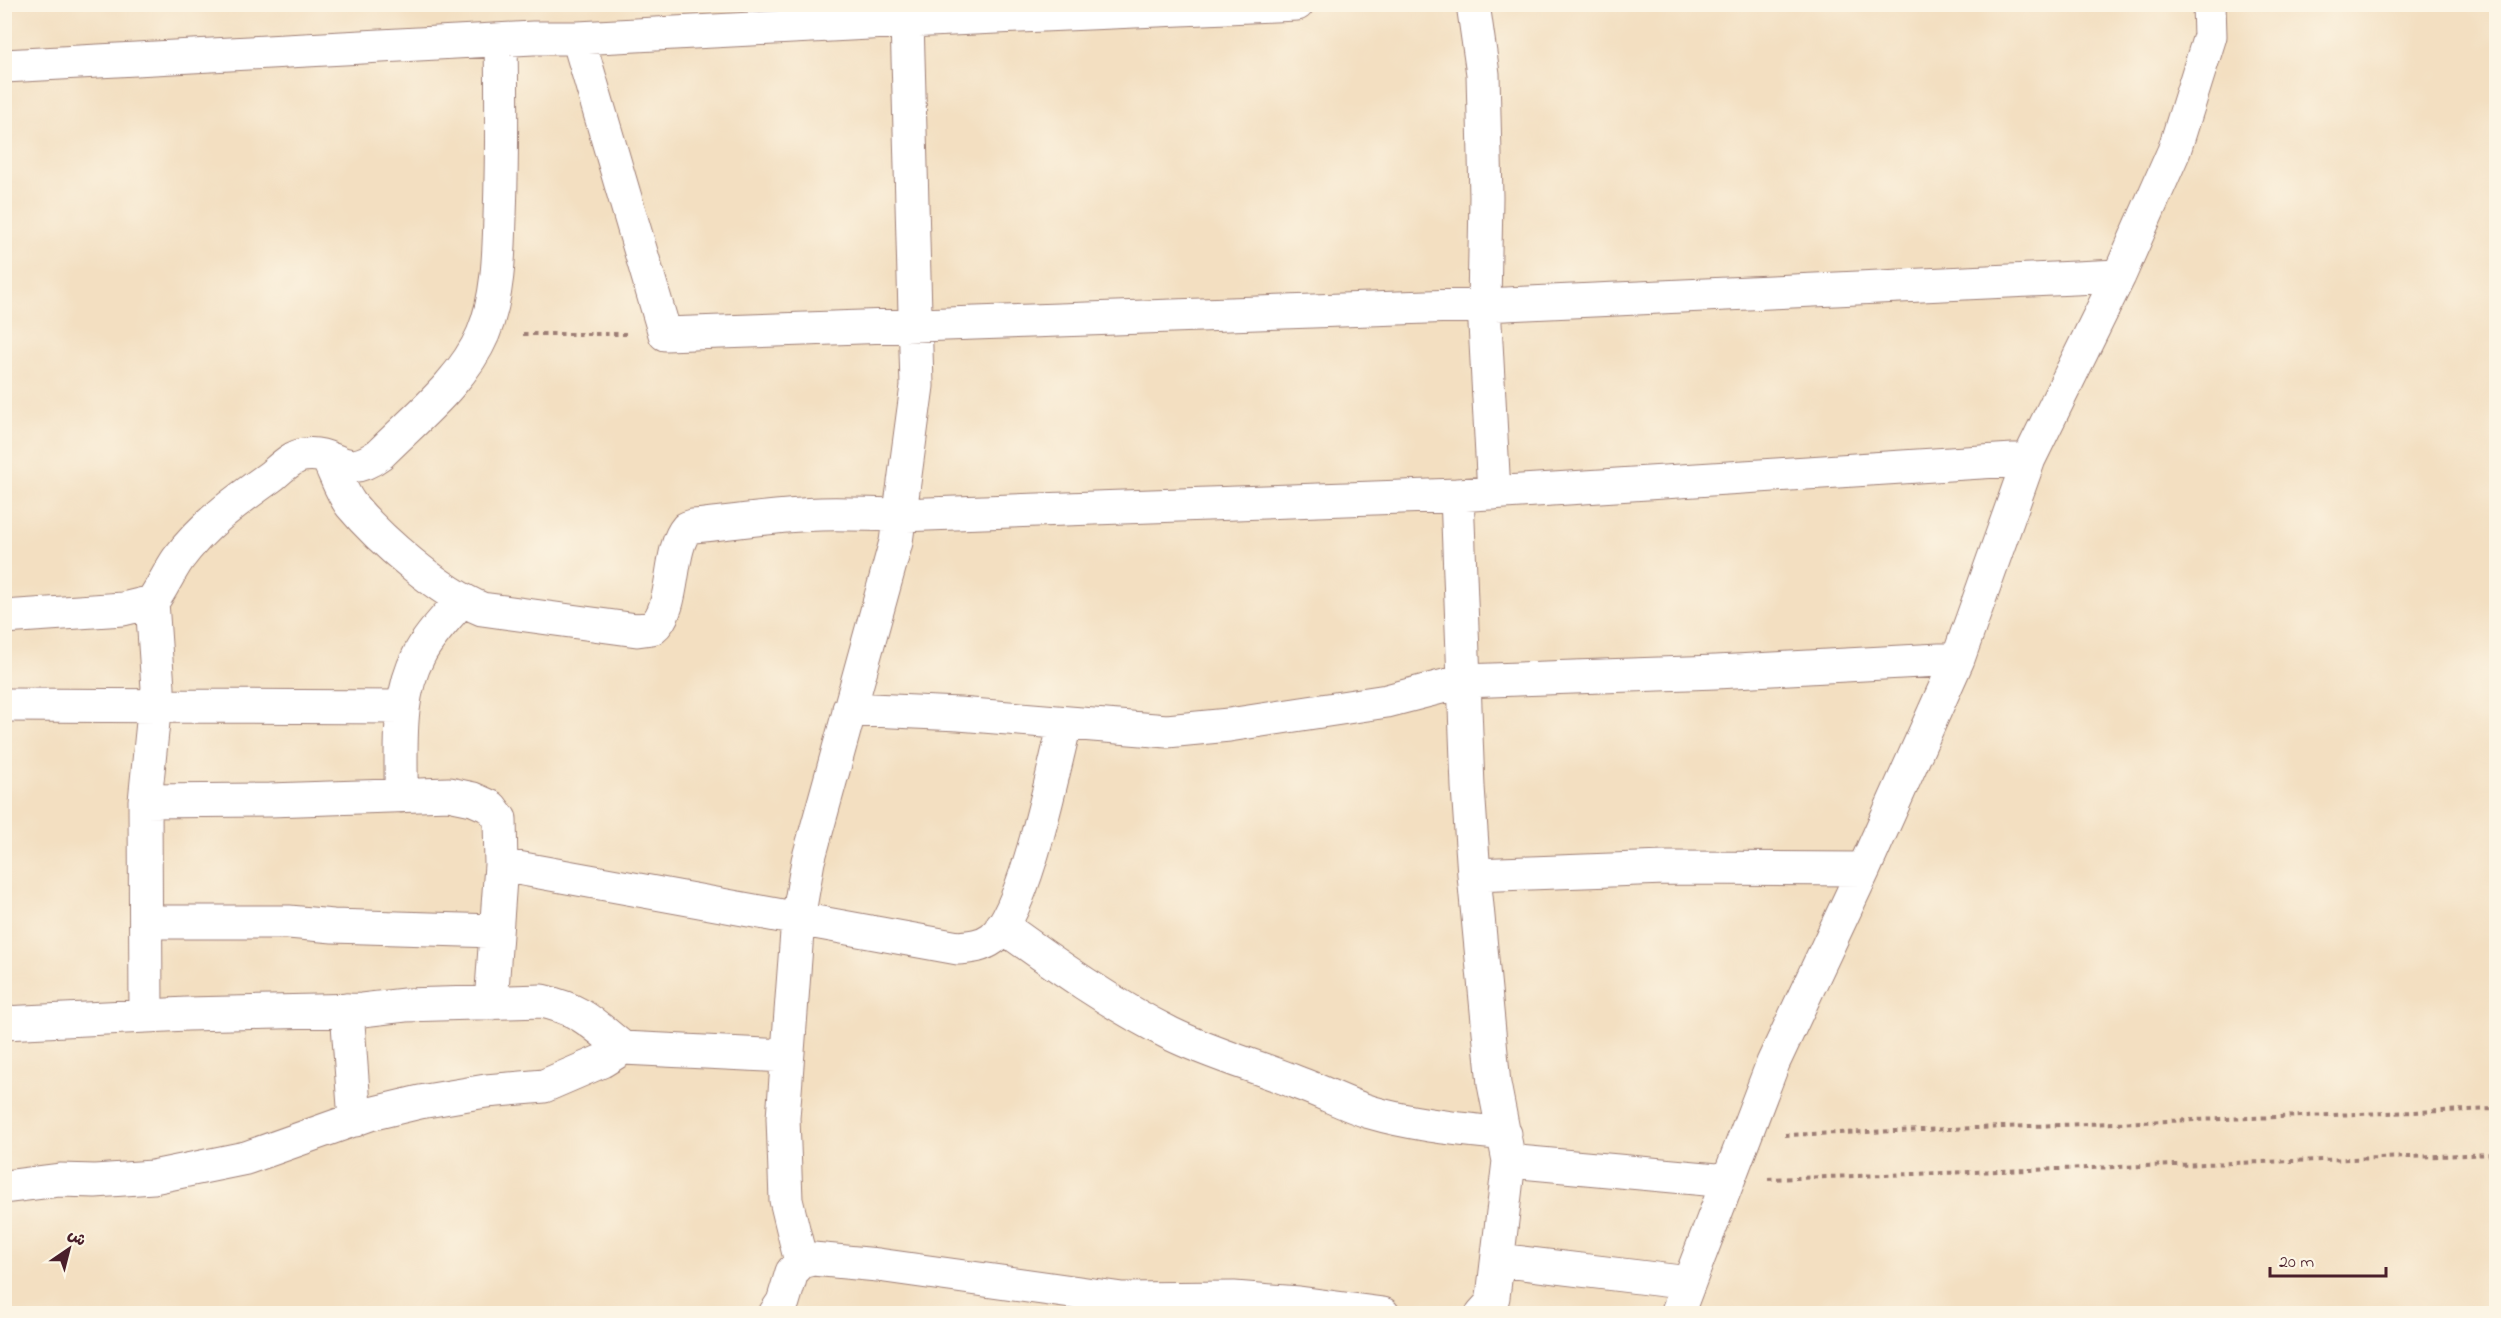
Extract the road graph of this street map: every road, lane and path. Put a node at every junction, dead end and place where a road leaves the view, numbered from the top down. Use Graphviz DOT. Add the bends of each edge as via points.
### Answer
graph roads {
  1 [pos="1297,4"];
  2 [pos="1473,4"];
  3 [pos="2209,4"];
  4 [pos="907,21"];
  5 [pos="578,38"];
  6 [pos="501,40"];
  7 [pos="4,66"];
  8 [pos="2119,276"];
  9 [pos="1484,305"];
  10 [pos="914,324"];
  11 [pos="483,333"];
  12 [pos="664,334"];
  13 [pos="328,459"];
  14 [pos="2029,459"];
  15 [pos="1494,493"];
  16 [pos="1457,495"];
  17 [pos="900,515"];
  18 [pos="461,600"];
  19 [pos="152,602"];
  20 [pos="4,617"];
  21 [pos="1958,659"];
  22 [pos="1464,681"];
  23 [pos="4,705"];
  24 [pos="402,707"];
  25 [pos="155,708"];
  26 [pos="849,709"];
  27 [pos="1065,724"];
  28 [pos="401,796"];
  29 [pos="145,801"];
  30 [pos="501,865"];
  31 [pos="1864,869"];
  32 [pos="1474,875"];
  33 [pos="798,920"];
  34 [pos="146,922"];
  35 [pos="1002,926"];
  36 [pos="495,931"];
  37 [pos="491,1003"];
  38 [pos="347,1010"];
  39 [pos="146,1016"];
  40 [pos="4,1023"];
  41 [pos="623,1048"];
  42 [pos="787,1056"];
  43 [pos="2496,1110"];
  44 [pos="355,1120"];
  45 [pos="1745,1136"];
  46 [pos="1507,1148"];
  47 [pos="2496,1154"];
  48 [pos="1728,1181"];
  49 [pos="4,1187"];
  50 [pos="1498,1260"];
  51 [pos="801,1262"];
  52 [pos="1689,1283"];
  53 [pos="775,1314"];
  54 [pos="1383,1314"];
  55 [pos="1482,1314"];
  56 [pos="1677,1314"];
  1 -- 4 [label="street"];
  2 -- 9 [label="street" via="1483,85"];
  3 -- 8 [label="street" via="2210,36 2174,151"];
  4 -- 5 [label="street"];
  4 -- 10 [label="street"];
  5 -- 6 [label="street"];
  5 -- 12 [label="street"];
  6 -- 7 [label="street"];
  6 -- 11 [label="street" via="499,250"];
  8 -- 9 [label="street"];
  8 -- 14 [label="street"];
  9 -- 10 [label="street"];
  9 -- 15 [label="street"];
  10 -- 12 [label="street"];
  10 -- 17 [label="street" via="917,386"];
  11 -- 12 [label="path"];
  11 -- 13 [label="street" via="453,380 380,454 367,464 352,467"];
  13 -- 18 [label="street" via="350,503 416,566"];
  13 -- 19 [label="street" via="315,453 300,455 219,515 177,561"];
  14 -- 15 [label="street"];
  14 -- 21 [label="street"];
  15 -- 16 [label="street"];
  16 -- 17 [label="street"];
  16 -- 22 [label="street"];
  17 -- 18 [label="street" via="797,515 687,528 680,540 661,616 652,628 627,630 482,609"];
  17 -- 26 [label="street" via="877,615"];
  18 -- 24 [label="street" via="420,653 406,684"];
  19 -- 20 [label="street" via="123,609"];
  19 -- 25 [label="street" via="158,688"];
  21 -- 22 [label="street"];
  21 -- 31 [label="street"];
  22 -- 27 [label="street" via="1387,701 1229,725 1167,730"];
  22 -- 32 [label="street"];
  23 -- 25 [label="street"];
  24 -- 25 [label="street"];
  24 -- 28 [label="street"];
  25 -- 29 [label="street"];
  26 -- 27 [label="street"];
  26 -- 33 [label="street" via="808,861"];
  27 -- 35 [label="street" via="1031,858"];
  28 -- 29 [label="street"];
  28 -- 30 [label="street" via="449,795 491,807 500,819"];
  29 -- 34 [label="street"];
  30 -- 33 [label="street"];
  30 -- 36 [label="street"];
  31 -- 32 [label="street" via="1665,868"];
  31 -- 45 [label="street" via="1773,1063"];
  32 -- 46 [label="street" via="1494,1084"];
  33 -- 35 [label="street" via="958,948 975,947 993,938"];
  33 -- 42 [label="street"];
  34 -- 36 [label="street" via="290,922 333,927"];
  34 -- 39 [label="street"];
  35 -- 46 [label="street" via="1114,1002 1225,1058 1372,1113"];
  36 -- 37 [label="street"];
  37 -- 38 [label="street"];
  37 -- 41 [label="street" via="542,1001 563,1006 581,1013"];
  38 -- 39 [label="street"];
  38 -- 44 [label="street"];
  39 -- 40 [label="street"];
  41 -- 42 [label="street"];
  41 -- 44 [label="street" via="544,1086 420,1102"];
  42 -- 51 [label="street" via="783,1118 786,1200"];
  43 -- 45 [label="path"];
  44 -- 49 [label="street" via="246,1158 153,1177 60,1180"];
  45 -- 48 [label="street"];
  46 -- 48 [label="street"];
  46 -- 50 [label="street"];
  47 -- 48 [label="path"];
  48 -- 52 [label="street"];
  50 -- 52 [label="street"];
  50 -- 55 [label="street" via="1491,1304"];
  51 -- 53 [label="street" via="792,1272"];
  51 -- 54 [label="street" via="813,1259 878,1265 1122,1299 1234,1298"];
  52 -- 56 [label="street"];
}
